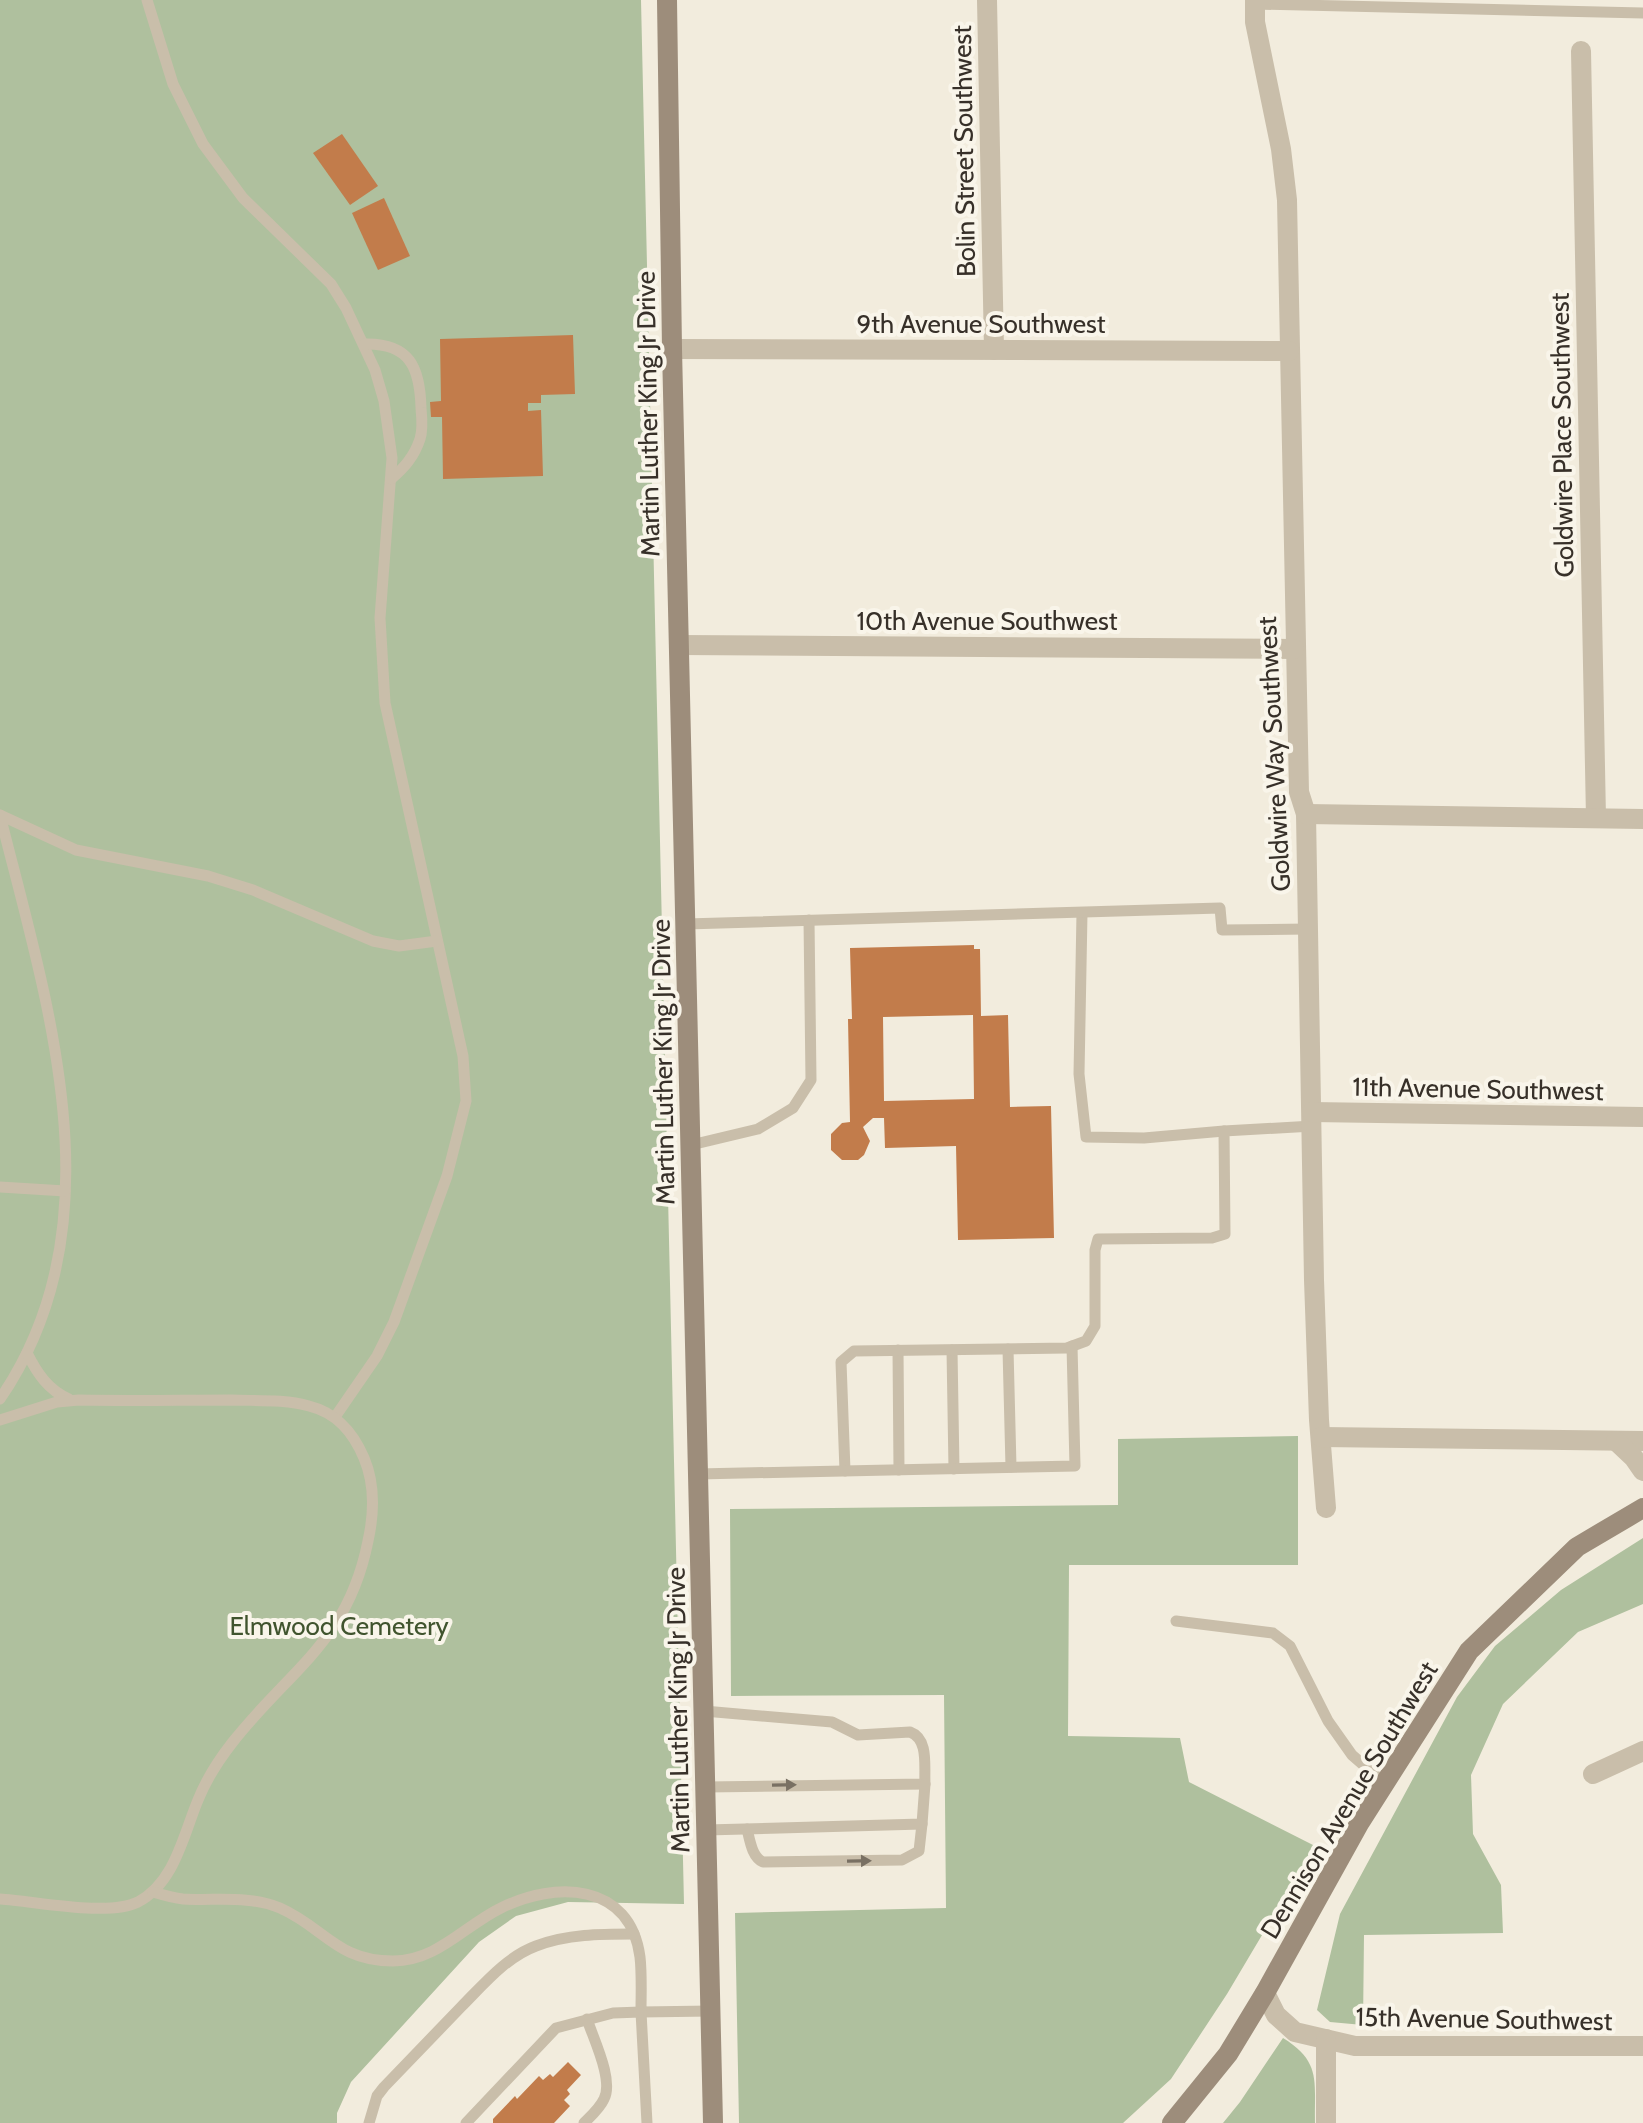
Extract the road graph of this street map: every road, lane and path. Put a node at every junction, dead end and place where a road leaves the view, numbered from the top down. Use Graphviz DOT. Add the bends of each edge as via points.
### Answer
graph roads {
  1 [pos="147,0"];
  2 [pos="667,0"];
  3 [pos="987,0"];
  4 [pos="1255,2"];
  5 [pos="1320,3"];
  6 [pos="1643,13"];
  7 [pos="1581,51"];
  8 [pos="365,344"];
  9 [pos="672,349"];
  10 [pos="994,350"];
  11 [pos="1289,351"];
  12 [pos="391,479"];
  13 [pos="679,645"];
  14 [pos="1294,649"];
  15 [pos="1306,814"];
  16 [pos="0,815"];
  17 [pos="1596,818"];
  18 [pos="1643,819"];
  19 [pos="1082,913"];
  20 [pos="809,920"];
  21 [pos="686,924"];
  22 [pos="1308,929"];
  23 [pos="437,941"];
  24 [pos="1643,1117"];
  25 [pos="1312,1119"];
  26 [pos="1224,1131"];
  27 [pos="691,1145"];
  28 [pos="0,1187"];
  29 [pos="65,1191"];
  30 [pos="1072,1346"];
  31 [pos="1008,1349"];
  32 [pos="898,1350"];
  33 [pos="952,1350"];
  34 [pos="27,1353"];
  35 [pos="0,1399"];
  36 [pos="73,1401"];
  37 [pos="335,1417"];
  38 [pos="0,1420"];
  39 [pos="1321,1437"];
  40 [pos="1616,1441"];
  41 [pos="1643,1441"];
  42 [pos="1011,1467"];
  43 [pos="954,1469"];
  44 [pos="899,1470"];
  45 [pos="845,1471"];
  46 [pos="1643,1471"];
  47 [pos="698,1474"];
  48 [pos="1326,1508"];
  49 [pos="1643,1508"];
  50 [pos="1176,1621"];
  51 [pos="704,1711"];
  52 [pos="1643,1751"];
  53 [pos="1593,1774"];
  54 [pos="1384,1783"];
  55 [pos="925,1784"];
  56 [pos="706,1787"];
  57 [pos="922,1824"];
  58 [pos="747,1829"];
  59 [pos="706,1830"];
  60 [pos="153,1892"];
  61 [pos="0,1899"];
  62 [pos="634,1934"];
  63 [pos="1265,1993"];
  64 [pos="711,2011"];
  65 [pos="641,2012"];
  66 [pos="587,2019"];
  67 [pos="1326,2039"];
  68 [pos="1643,2046"];
  69 [pos="369,2123"];
  70 [pos="466,2123"];
  71 [pos="584,2123"];
  72 [pos="647,2123"];
  73 [pos="713,2123"];
  74 [pos="1172,2123"];
  75 [pos="1326,2123"];
  1 -- 8 [label="lane" via="173,84 203,144 243,198 331,284"];
  2 -- 9 [label="main road, Martin Luther King Jr Drive"];
  3 -- 10 [label="street, Bolin Street Southwest"];
  4 -- 5 [label="lane"];
  4 -- 11 [label="street, Goldwire Way Southwest" via="1287,200"];
  5 -- 6 [label="lane"];
  7 -- 17 [label="street, Goldwire Place Southwest"];
  8 -- 12 [label="lane" via="384,401"];
  8 -- 12 [label="lane" via="400,351 418,374 421,436 408,465"];
  9 -- 10 [label="street, 9th Avenue Southwest"];
  9 -- 13 [label="main road, Martin Luther King Jr Drive"];
  10 -- 11 [label="street, 9th Avenue Southwest"];
  11 -- 14 [label="street, Goldwire Way Southwest"];
  12 -- 23 [label="lane" via="380,618 385,703"];
  13 -- 14 [label="street, 10th Avenue Southwest"];
  13 -- 21 [label="main road, Martin Luther King Jr Drive"];
  14 -- 15 [label="street, Goldwire Way Southwest" via="1299,792"];
  15 -- 17 [label="street"];
  15 -- 22 [label="street, Goldwire Way Southwest"];
  16 -- 23 [label="lane" via="76,850 253,890 373,941 399,946"];
  16 -- 29 [label="lane" via="56,1053 65,1123"];
  17 -- 18 [label="street"];
  19 -- 20 [label="lane"];
  19 -- 22 [label="lane" via="1220,908 1222,930"];
  19 -- 26 [label="lane" via="1079,1074 1086,1137"];
  20 -- 21 [label="lane"];
  20 -- 27 [label="lane" via="811,1080 793,1108 758,1129"];
  21 -- 27 [label="main road, Martin Luther King Jr Drive"];
  22 -- 25 [label="street, Goldwire Way Southwest"];
  23 -- 37 [label="lane" via="463,1056 463,1119 394,1322"];
  24 -- 25 [label="street, 11th Avenue Southwest"];
  25 -- 26 [label="lane"];
  25 -- 39 [label="street, Goldwire Way Southwest"];
  26 -- 30 [label="lane" via="1225,1234 1098,1239 1095,1326 1086,1341"];
  27 -- 47 [label="main road, Martin Luther King Jr Drive"];
  28 -- 29 [label="lane"];
  29 -- 34 [label="lane" via="59,1257"];
  30 -- 31 [label="lane"];
  30 -- 42 [label="lane" via="1075,1466"];
  31 -- 33 [label="lane"];
  31 -- 42 [label="lane"];
  32 -- 33 [label="lane"];
  32 -- 44 [label="lane"];
  32 -- 45 [label="lane" via="854,1351 841,1362"];
  33 -- 43 [label="lane"];
  34 -- 35 [label="lane"];
  34 -- 36 [label="lane" via="47,1385"];
  36 -- 37 [label="lane" via="285,1402"];
  36 -- 38 [label="lane"];
  37 -- 60 [label="lane" via="356,1442 371,1481 372,1524 362,1571 343,1615 319,1649 218,1762 169,1871"];
  39 -- 40 [label="street"];
  39 -- 48 [label="street, Goldwire Way Southwest"];
  40 -- 41 [label="street"];
  40 -- 46 [label="street"];
  42 -- 43 [label="lane"];
  43 -- 44 [label="lane"];
  44 -- 45 [label="lane"];
  45 -- 47 [label="lane"];
  47 -- 51 [label="main road, Martin Luther King Jr Drive"];
  49 -- 54 [label="main road, Dennison Avenue Southwest" via="1577,1547 1469,1651"];
  50 -- 54 [label="lane" via="1273,1633 1290,1646 1328,1721 1352,1755"];
  51 -- 55 [label="lane" via="832,1722 858,1735 910,1732 922,1742"];
  51 -- 56 [label="main road, Martin Luther King Jr Drive"];
  52 -- 53 [label="street"];
  54 -- 63 [label="main road, Dennison Avenue Southwest"];
  56 -- 55 [label="lane, one-way"];
  55 -- 57 [label="lane"];
  56 -- 59 [label="main road, Martin Luther King Jr Drive"];
  57 -- 58 [label="lane"];
  58 -- 57 [label="lane, one-way" via="754,1853 763,1862 902,1860 919,1851"];
  58 -- 59 [label="lane"];
  59 -- 64 [label="main road, Martin Luther King Jr Drive"];
  60 -- 61 [label="lane" via="111,1909"];
  60 -- 62 [label="lane" via="277,1907 341,1950 377,1961 416,1959 499,1908 564,1890 591,1894 614,1906"];
  62 -- 65 [label="lane" via="640,1956"];
  62 -- 69 [label="lane" via="563,1938 511,1960 384,2087"];
  63 -- 67 [label="street, 15th Avenue Southwest" via="1276,2015 1295,2032"];
  63 -- 74 [label="main road, Dennison Avenue Southwest" via="1228,2054"];
  64 -- 65 [label="lane"];
  64 -- 73 [label="main road, Martin Luther King Jr Drive"];
  65 -- 66 [label="lane"];
  65 -- 72 [label="lane"];
  66 -- 70 [label="lane" via="556,2028"];
  66 -- 71 [label="lane" via="607,2088"];
  67 -- 68 [label="street, 15th Avenue Southwest" via="1355,2046"];
  67 -- 75 [label="street"];
}
